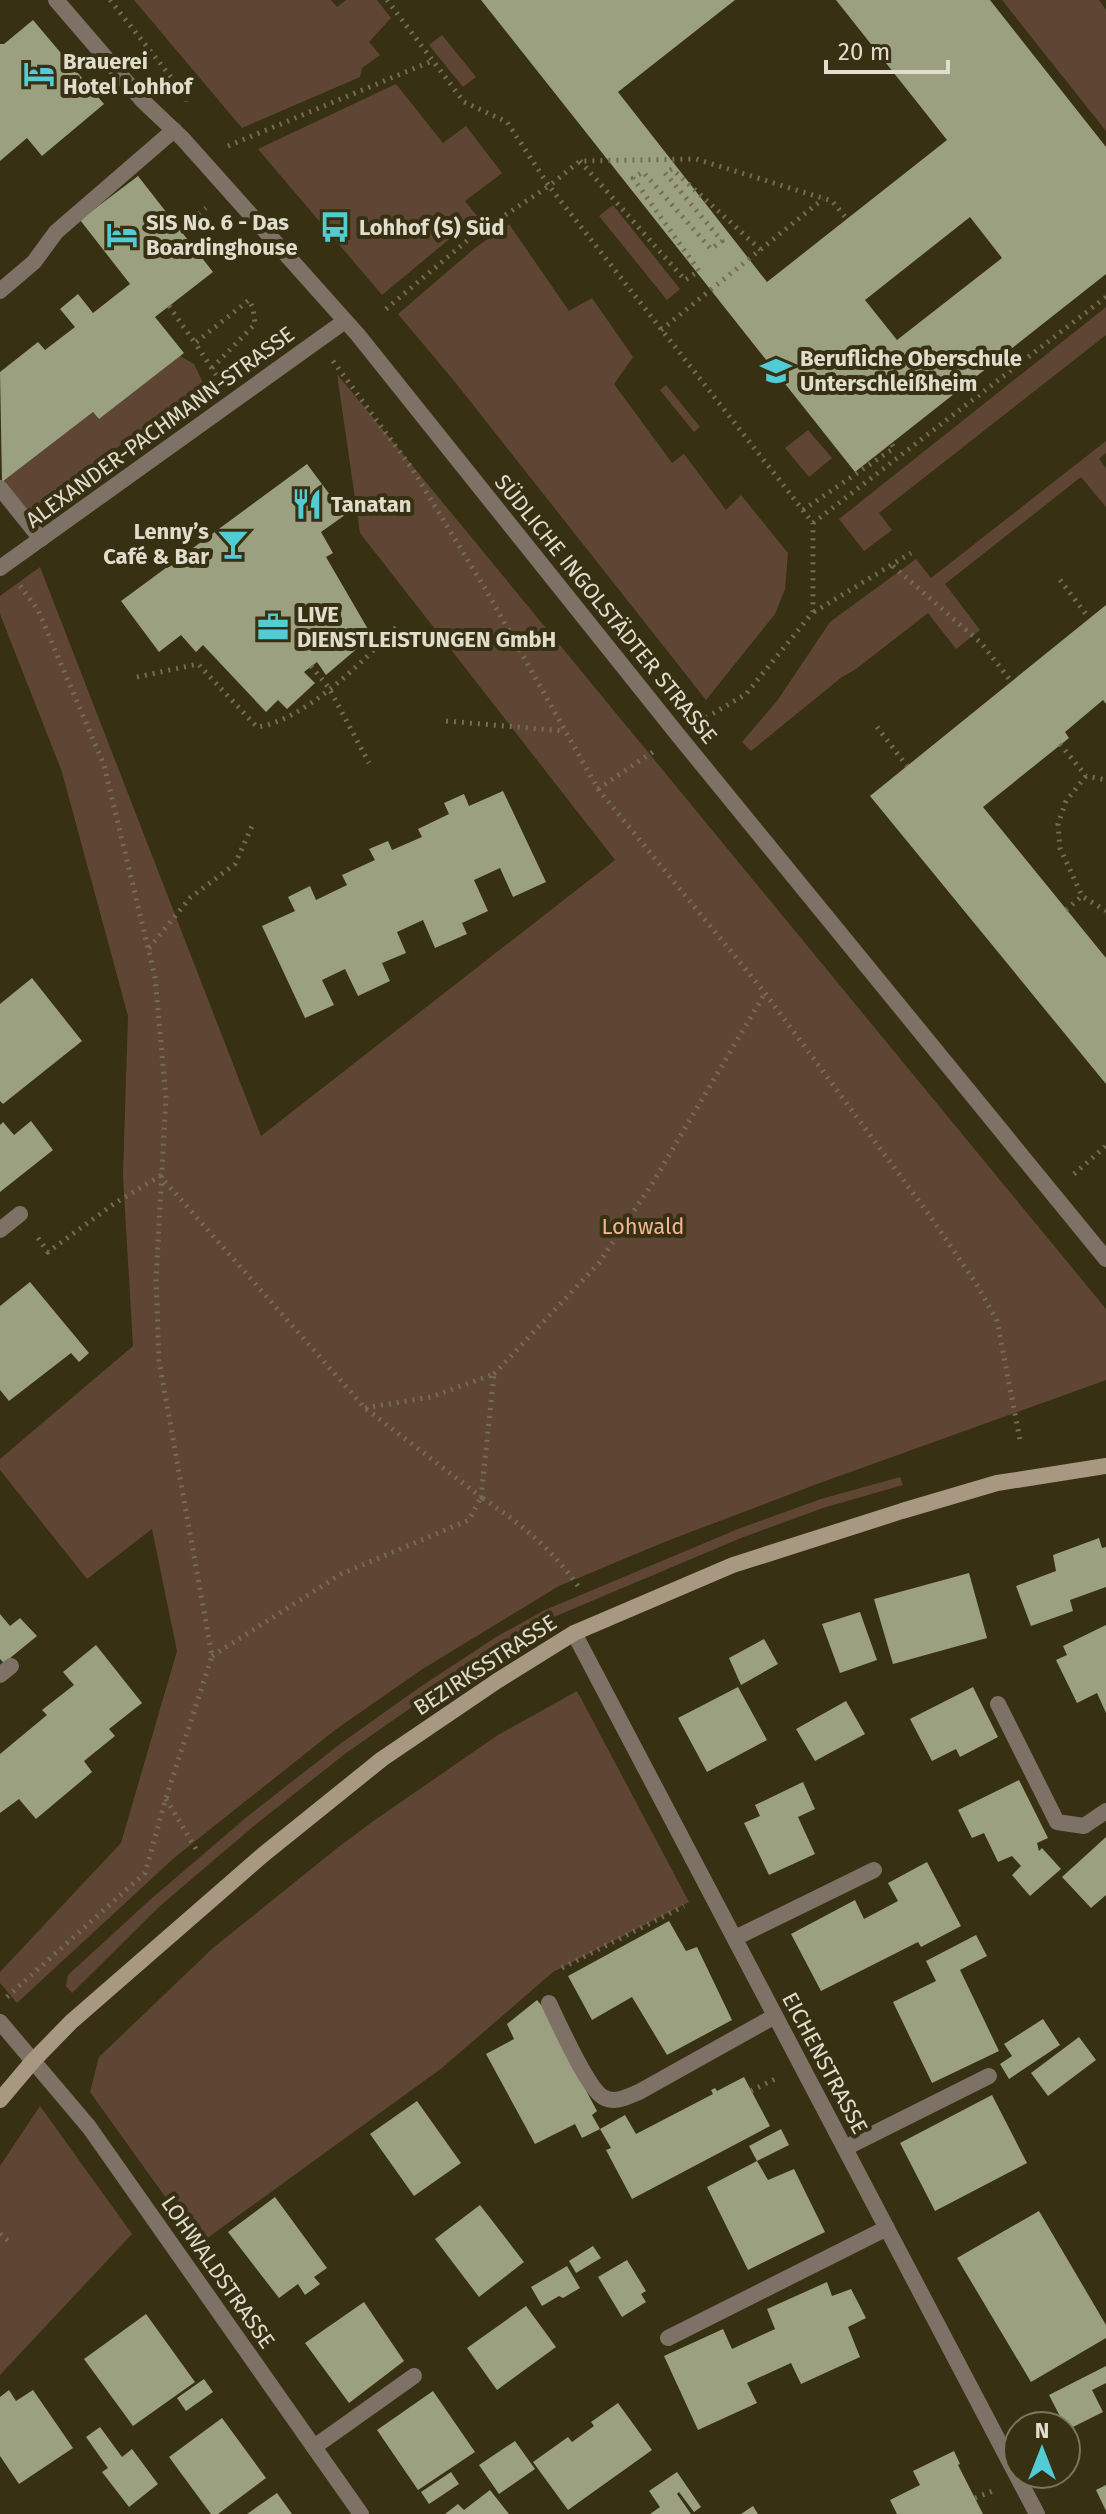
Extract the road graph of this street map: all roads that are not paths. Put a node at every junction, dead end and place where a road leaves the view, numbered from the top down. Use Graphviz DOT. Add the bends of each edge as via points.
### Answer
graph roads {
  1 [pos="56,0"];
  2 [pos="174,130"];
  3 [pos="0,291"];
  4 [pos="345,321"];
  5 [pos="0,488"];
  6 [pos="41,539"];
  7 [pos="2,566"];
  8 [pos="20,1214"];
  9 [pos="0,1230"];
  10 [pos="1106,1259"];
  11 [pos="1106,1466"];
  12 [pos="574,1633"];
  13 [pos="998,1704"];
  14 [pos="1106,1811"];
  15 [pos="874,1870"];
  16 [pos="735,1938"];
  17 [pos="549,2003"];
  18 [pos="775,2016"];
  19 [pos="0,2022"];
  20 [pos="33,2061"];
  21 [pos="989,2076"];
  22 [pos="0,2100"];
  23 [pos="845,2148"];
  24 [pos="887,2228"];
  25 [pos="668,2338"];
  26 [pos="414,2376"];
  27 [pos="314,2447"];
  28 [pos="361,2514"];
  29 [pos="1037,2514"];
  1 -- 2 [label="street, SÜDLICHE INGOLSTÄDTER STRASSE"];
  2 -- 3 [label="street" via="56,232 34,262"];
  2 -- 4 [label="street, SÜDLICHE INGOLSTÄDTER STRASSE"];
  4 -- 6 [label="street, ALEXANDER-PACHMANN-STRASSE"];
  4 -- 10 [label="street, SÜDLICHE INGOLSTÄDTER STRASSE"];
  5 -- 6 [label="street"];
  6 -- 7 [label="street, ALEXANDER-PACHMANN-STRASSE"];
  8 -- 9 [label="street"];
  11 -- 12 [label="street, BEZIRKSSTRASSE" via="997,1483 875,1520 733,1565"];
  12 -- 16 [label="street, EICHENSTRASSE"];
  12 -- 20 [label="street, BEZIRKSSTRASSE" via="382,1759 264,1854"];
  13 -- 14 [label="street" via="1057,1822 1084,1826"];
  15 -- 16 [label="street"];
  16 -- 18 [label="street, EICHENSTRASSE"];
  17 -- 18 [label="street" via="592,2085 602,2097 618,2101"];
  18 -- 23 [label="street, EICHENSTRASSE"];
  19 -- 20 [label="street, LOHWALDSTRASSE"];
  20 -- 22 [label="street, BEZIRKSSTRASSE"];
  20 -- 27 [label="street, LOHWALDSTRASSE" via="89,2127"];
  21 -- 23 [label="street"];
  23 -- 24 [label="street, EICHENSTRASSE"];
  24 -- 25 [label="street"];
  24 -- 29 [label="street, EICHENSTRASSE"];
  26 -- 27 [label="street"];
  27 -- 28 [label="street, LOHWALDSTRASSE"];
}
